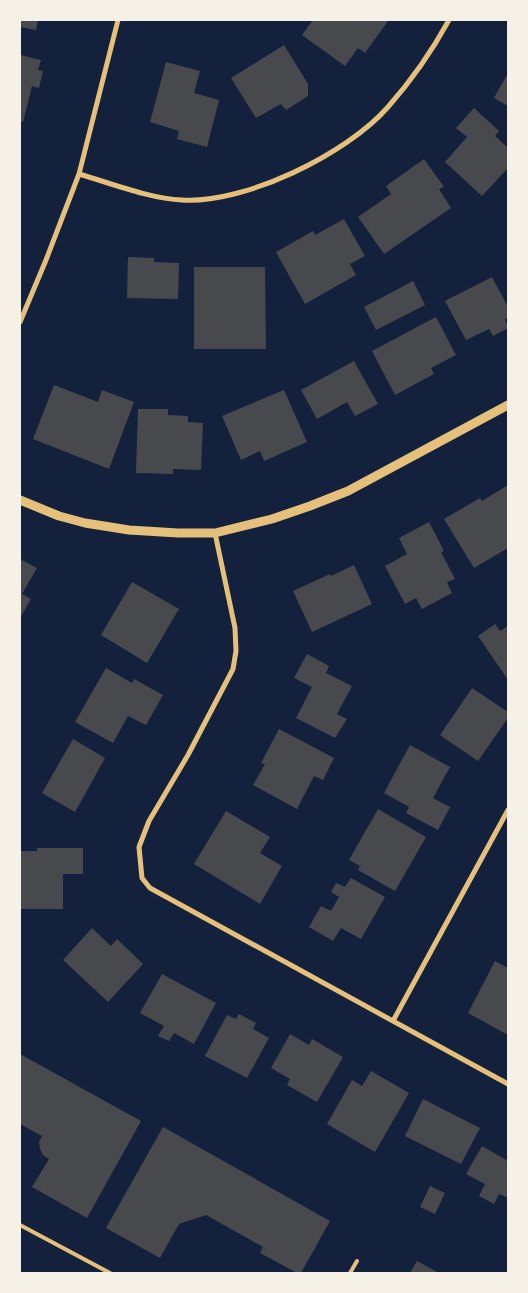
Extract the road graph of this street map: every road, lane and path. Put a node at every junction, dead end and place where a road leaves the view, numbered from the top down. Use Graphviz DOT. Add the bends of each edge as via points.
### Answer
graph roads {
  1 [pos="118,20"];
  2 [pos="449,20"];
  3 [pos="79,174"];
  4 [pos="20,322"];
  5 [pos="508,405"];
  6 [pos="20,500"];
  7 [pos="215,532"];
  8 [pos="508,810"];
  9 [pos="393,1021"];
  10 [pos="508,1084"];
  11 [pos="20,1225"];
  12 [pos="357,1261"];
  13 [pos="110,1273"];
  14 [pos="350,1273"];
  1 -- 3 [label="street"];
  2 -- 3 [label="street" via="412,78 387,108 359,134 279,180 237,194 182,200 148,194"];
  3 -- 4 [label="street"];
  5 -- 7 [label="street" via="348,491 272,519"];
  6 -- 7 [label="street" via="85,523 129,530"];
  7 -- 9 [label="street" via="235,628 233,669 149,821 139,847 142,878 150,888"];
  8 -- 9 [label="street"];
  9 -- 10 [label="street"];
  11 -- 13 [label="lane"];
  12 -- 14 [label="lane"];
}
